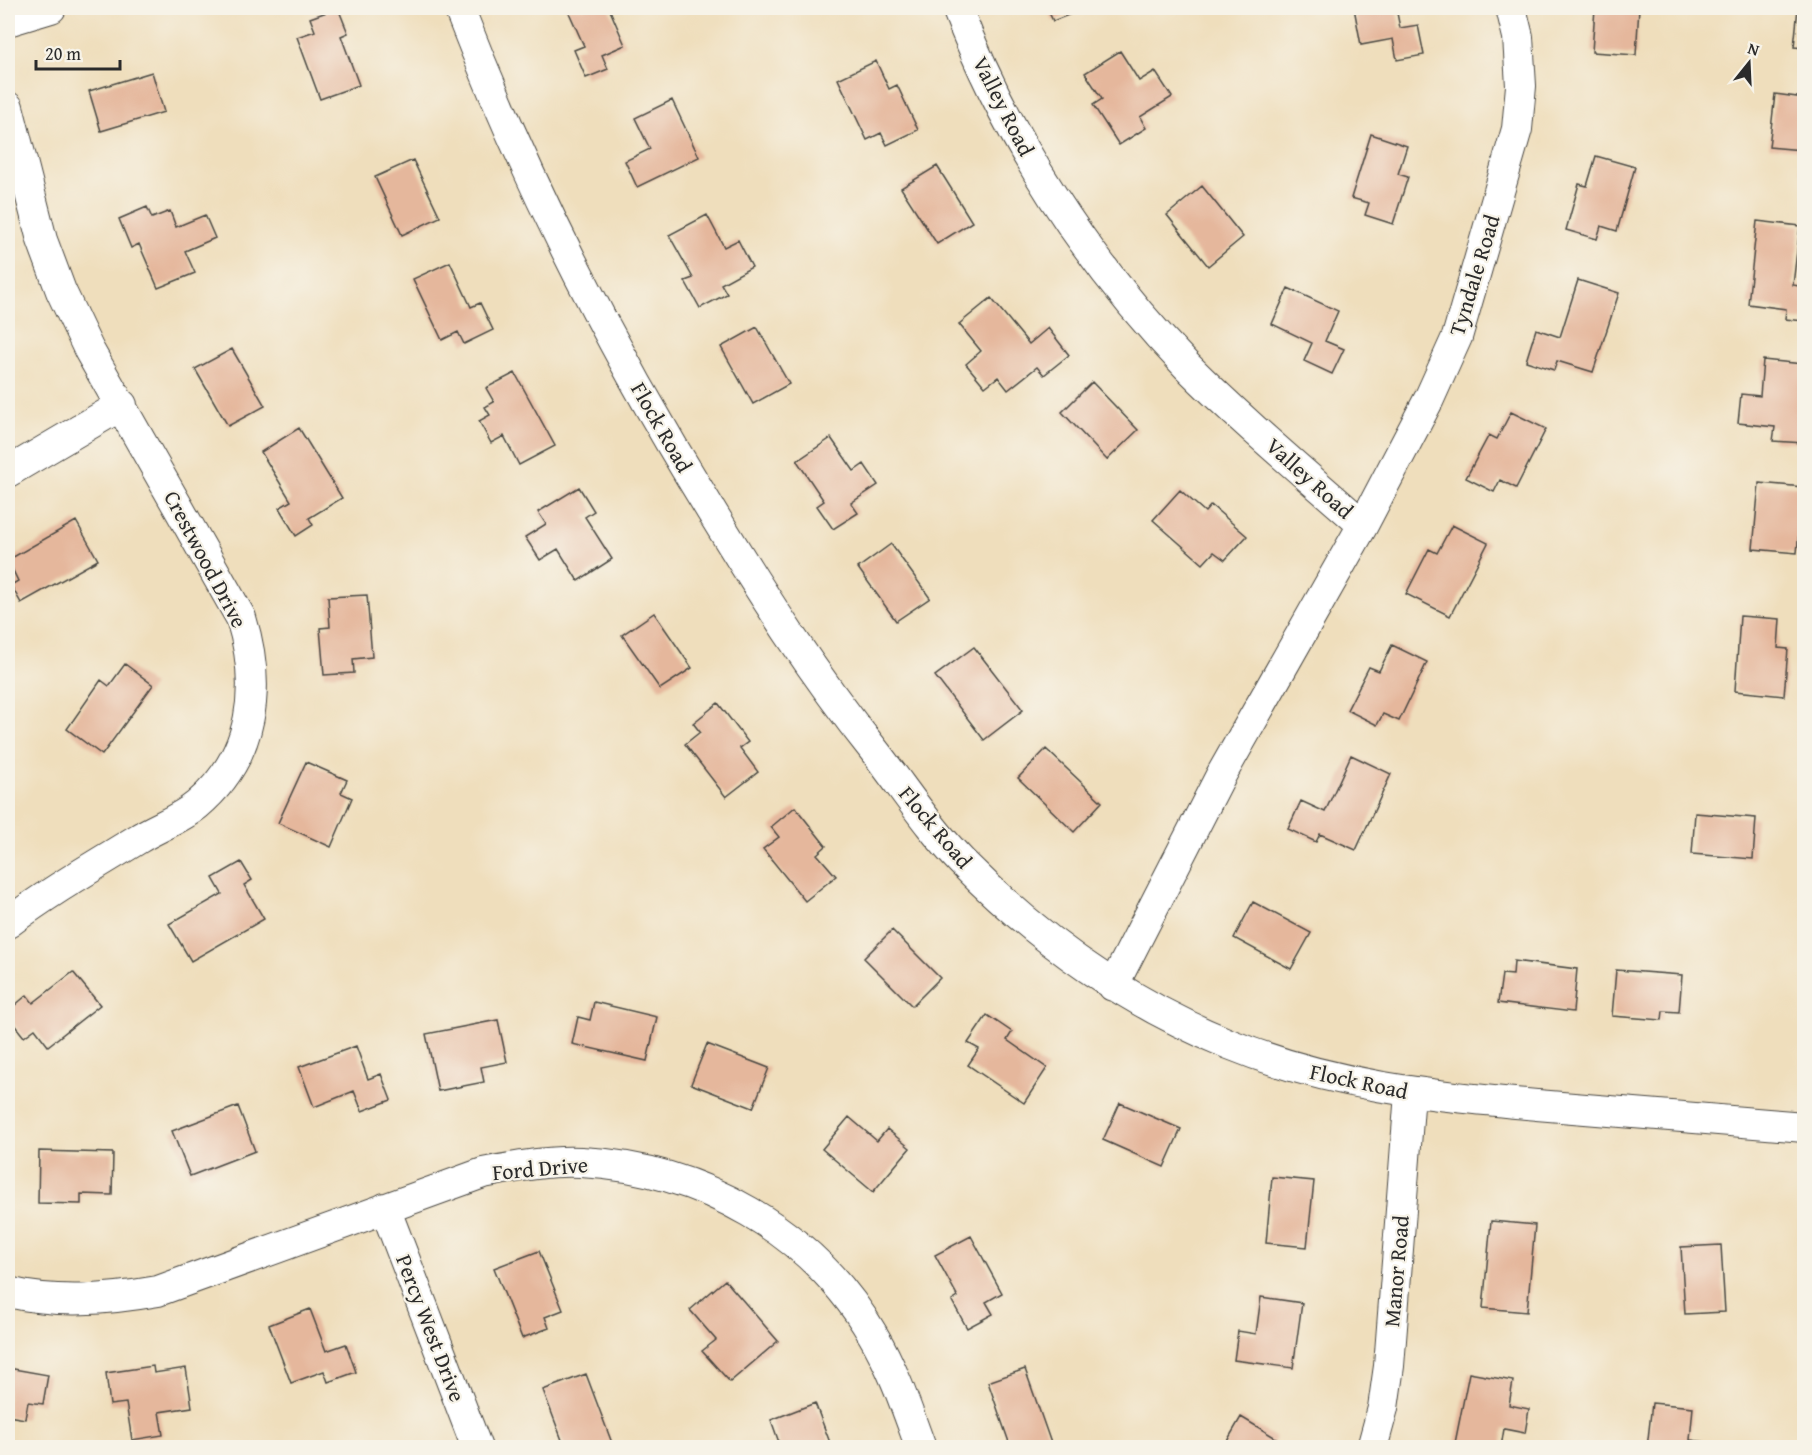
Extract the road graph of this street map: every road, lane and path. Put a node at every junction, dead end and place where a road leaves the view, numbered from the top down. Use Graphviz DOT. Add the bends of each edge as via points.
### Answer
graph roads {
  1 [pos="51,8"];
  2 [pos="459,8"];
  3 [pos="957,8"];
  4 [pos="1510,8"];
  5 [pos="8,21"];
  6 [pos="8,107"];
  7 [pos="122,405"];
  8 [pos="8,472"];
  9 [pos="1363,525"];
  10 [pos="8,923"];
  11 [pos="1113,986"];
  12 [pos="1410,1093"];
  13 [pos="1804,1127"];
  14 [pos="385,1208"];
  15 [pos="8,1292"];
  16 [pos="477,1448"];
  17 [pos="921,1448"];
  18 [pos="1372,1448"];
  1 -- 5 [label="street"];
  2 -- 11 [label="street, Flock Road" via="537,189 614,344 670,445 761,593 835,702 960,859 1030,923"];
  3 -- 9 [label="street, Valley Road" via="998,98 1035,165 1088,246 1135,307 1227,405"];
  4 -- 9 [label="street, Tyndale Road" via="1518,37 1521,86 1517,129 1506,171 1456,337 1429,399"];
  6 -- 7 [label="street, Crestwood Drive" via="42,240 61,291 89,350"];
  7 -- 8 [label="street"];
  7 -- 10 [label="street, Crestwood Drive" via="241,618 253,672 249,720 238,752 218,783 197,805 41,898"];
  9 -- 11 [label="street, Valley Road" via="1220,777"];
  11 -- 12 [label="street, Flock Road" via="1230,1044 1343,1081"];
  12 -- 13 [label="street, Flock Road"];
  12 -- 18 [label="street, Manor Road" via="1389,1366"];
  14 -- 15 [label="street, Ford Drive" via="158,1291 79,1301"];
  14 -- 16 [label="street, Percy West Drive"];
  14 -- 17 [label="street, Ford Drive" via="483,1173 579,1161 628,1166 682,1179 733,1201 812,1258 845,1294 873,1334 892,1371"];
}
